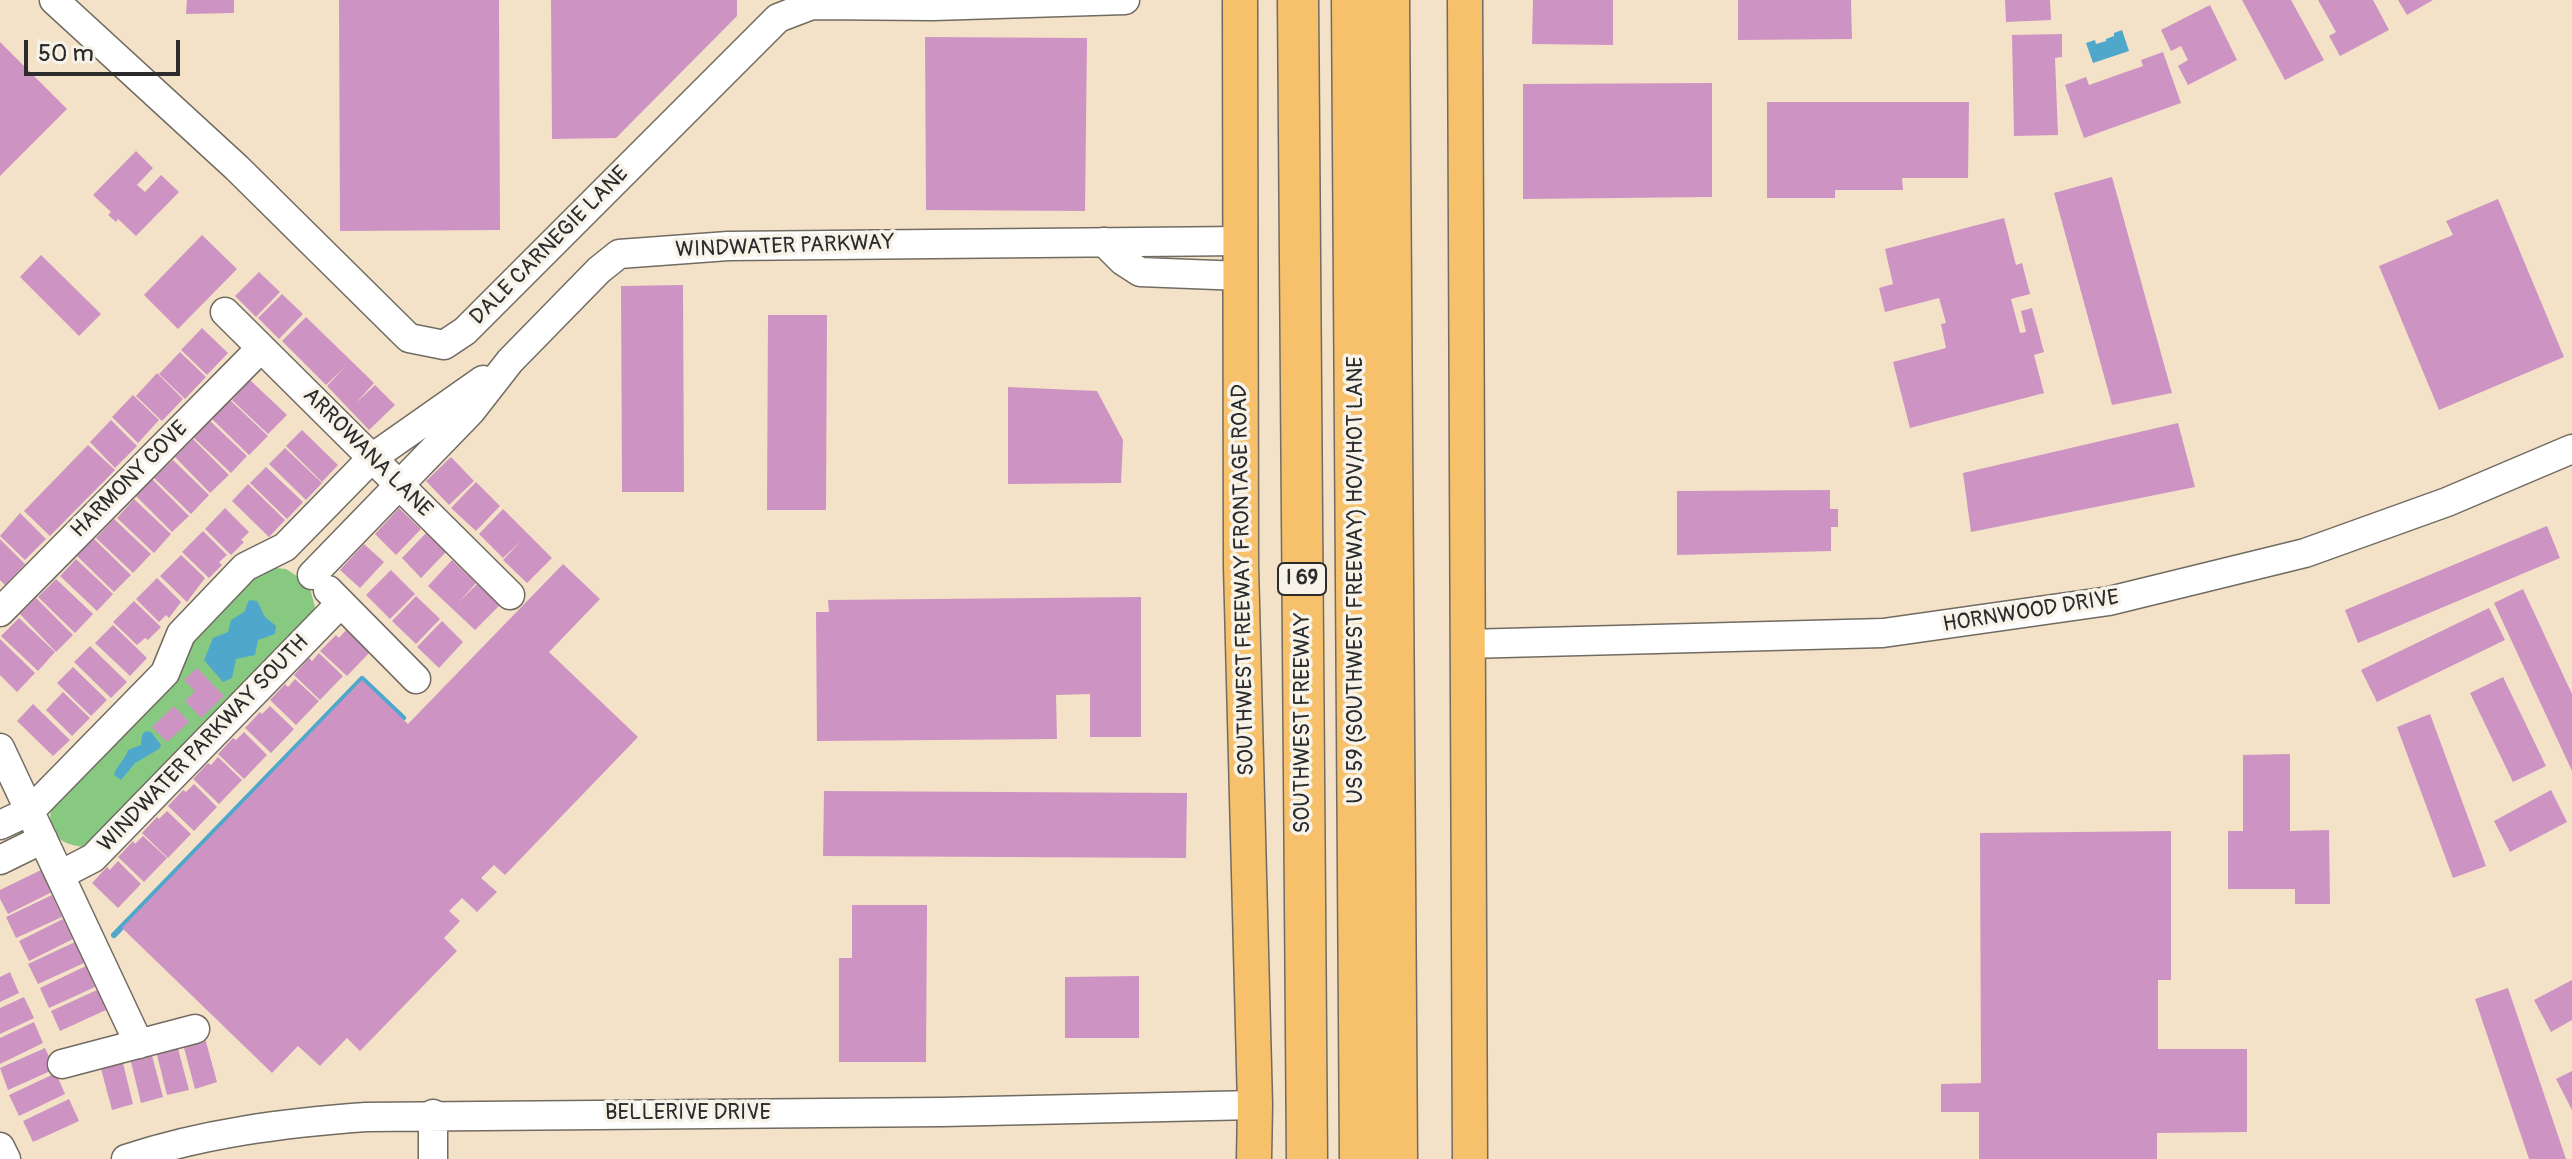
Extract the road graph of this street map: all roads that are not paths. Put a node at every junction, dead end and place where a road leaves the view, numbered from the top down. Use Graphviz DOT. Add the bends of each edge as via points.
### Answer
graph roads {
  1 [pos="54,0"];
  2 [pos="1125,0"];
  3 [pos="1240,0"];
  4 [pos="1298,0"];
  5 [pos="1352,0"];
  6 [pos="1389,0"];
  7 [pos="1465,0"];
  8 [pos="1241,241"];
  9 [pos="1104,242"];
  10 [pos="1242,276"];
  11 [pos="225,312"];
  12 [pos="261,348"];
  13 [pos="510,361"];
  14 [pos="2572,449"];
  15 [pos="372,458"];
  16 [pos="400,486"];
  17 [pos="285,547"];
  18 [pos="312,575"];
  19 [pos="510,595"];
  20 [pos="341,603"];
  21 [pos="0,612"];
  22 [pos="1466,644"];
  23 [pos="416,679"];
  24 [pos="0,748"];
  25 [pos="30,811"];
  26 [pos="0,825"];
  27 [pos="43,839"];
  28 [pos="0,860"];
  29 [pos="60,875"];
  30 [pos="195,1029"];
  31 [pos="139,1044"];
  32 [pos="62,1064"];
  33 [pos="1255,1105"];
  34 [pos="433,1114"];
  35 [pos="0,1147"];
  36 [pos="6,1159"];
  37 [pos="126,1159"];
  38 [pos="433,1159"];
  39 [pos="1254,1159"];
  40 [pos="1307,1159"];
  41 [pos="1360,1159"];
  42 [pos="1397,1159"];
  43 [pos="1470,1159"];
  1 -- 2 [label="street, DALE CARNEGIE LANE" via="237,168 409,338 444,345 465,331 778,18 812,5"];
  3 -- 8 [label="main road, SOUTHWEST FREEWAY FRONTAGE ROAD"];
  4 -- 40 [label="highway, SOUTHWEST FREEWAY / I 69"];
  5 -- 41 [label="highway, US 59 (SOUTHWEST FREEWAY) HOV/HOT LANE"];
  6 -- 42 [label="highway"];
  7 -- 22 [label="main road"];
  8 -- 9 [label="street, WINDWATER PARKWAY"];
  8 -- 10 [label="main road, SOUTHWEST FREEWAY FRONTAGE ROAD"];
  9 -- 10 [label="street" via="1140,272"];
  9 -- 13 [label="street, WINDWATER PARKWAY" via="728,246 619,254"];
  10 -- 33 [label="main road, SOUTHWEST FREEWAY FRONTAGE ROAD" via="1241,566"];
  11 -- 12 [label="street, ARROWANA LANE"];
  12 -- 15 [label="street, ARROWANA LANE"];
  12 -- 21 [label="street, HARMONY COVE"];
  13 -- 15 [label="street, WINDWATER PARKWAY"];
  13 -- 16 [label="street, WINDWATER PARKWAY"];
  14 -- 22 [label="street, HORNWOOD DRIVE" via="2447,502 2305,553 2109,601 1883,633"];
  15 -- 16 [label="street, ARROWANA LANE"];
  15 -- 17 [label="street, WINDWATER PARKWAY"];
  16 -- 18 [label="street, WINDWATER PARKWAY"];
  16 -- 19 [label="street, ARROWANA LANE"];
  17 -- 18 [label="street"];
  17 -- 25 [label="street, WINDWATER PARKWAY" via="245,567 181,634 165,673"];
  18 -- 20 [label="street"];
  20 -- 23 [label="street"];
  20 -- 29 [label="street, WINDWATER PARKWAY SOUTH" via="93,858"];
  22 -- 43 [label="main road"];
  24 -- 25 [label="street"];
  25 -- 26 [label="street"];
  25 -- 27 [label="street"];
  27 -- 28 [label="street"];
  27 -- 29 [label="street"];
  29 -- 31 [label="street"];
  30 -- 31 [label="street"];
  31 -- 32 [label="street"];
  33 -- 34 [label="street, BELLERIVE DRIVE"];
  33 -- 39 [label="main road, SOUTHWEST FREEWAY FRONTAGE ROAD"];
  34 -- 37 [label="street, BELLERIVE DRIVE" via="288,1123 209,1135"];
  34 -- 38 [label="street"];
  35 -- 36 [label="street"];
}
